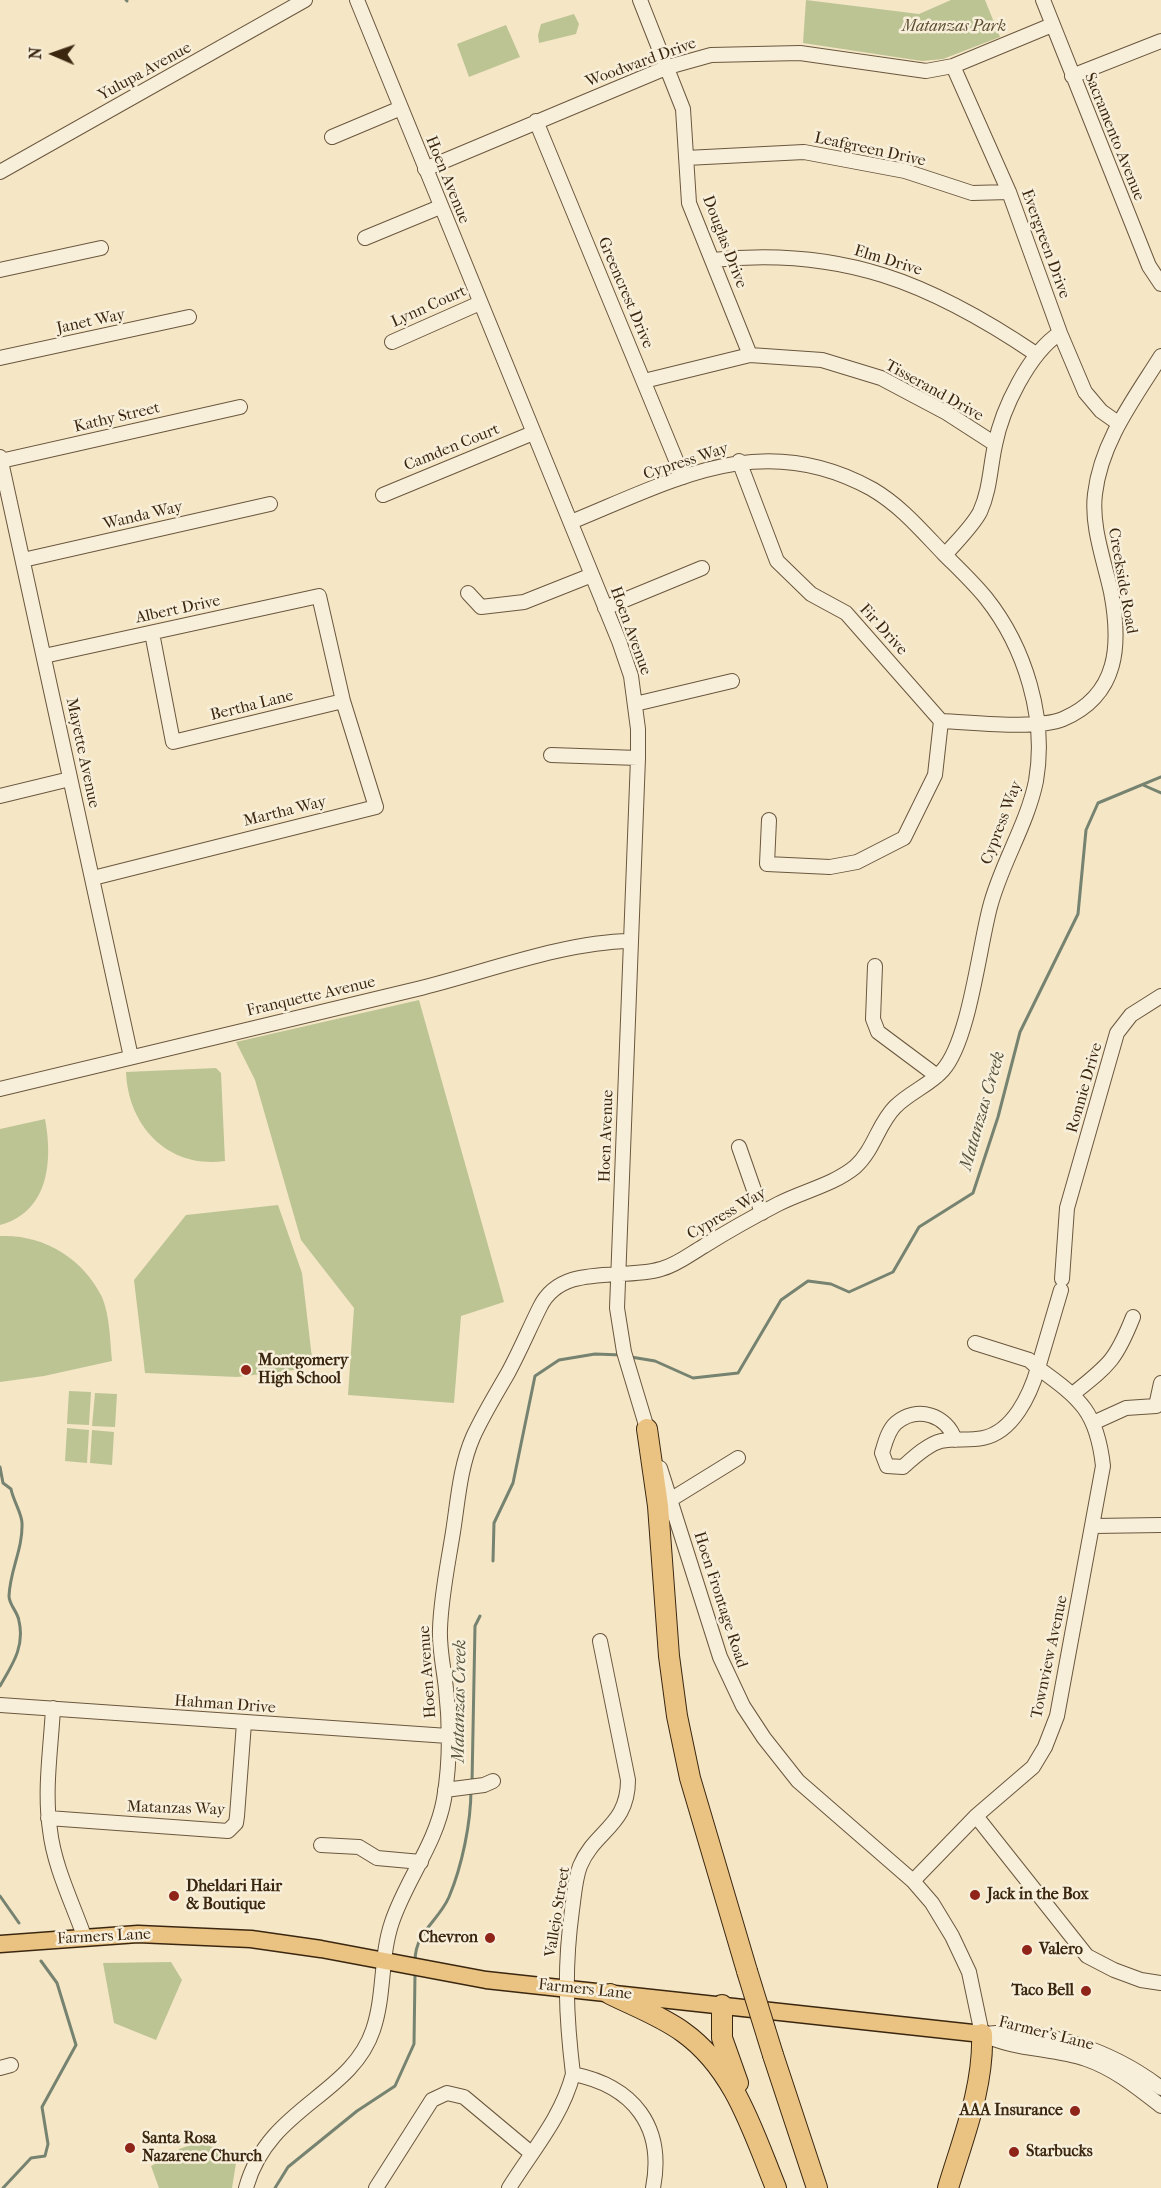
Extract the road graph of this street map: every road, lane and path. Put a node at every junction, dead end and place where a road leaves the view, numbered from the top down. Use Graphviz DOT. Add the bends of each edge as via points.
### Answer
graph roads {
  1 [pos="305,0"];
  2 [pos="357,0"];
  3 [pos="640,0"];
  4 [pos="1043,0"];
  5 [pos="1052,25"];
  6 [pos="1161,41"];
  7 [pos="952,66"];
  8 [pos="668,67"];
  9 [pos="1072,76"];
  10 [pos="401,108"];
  11 [pos="536,121"];
  12 [pos="332,137"];
  13 [pos="686,158"];
  14 [pos="425,169"];
  15 [pos="0,172"];
  16 [pos="1009,192"];
  17 [pos="440,207"];
  18 [pos="365,238"];
  19 [pos="101,248"];
  20 [pos="712,260"];
  21 [pos="0,270"];
  22 [pos="1161,284"];
  23 [pos="480,303"];
  24 [pos="189,317"];
  25 [pos="1060,333"];
  26 [pos="392,342"];
  27 [pos="1036,354"];
  28 [pos="750,355"];
  29 [pos="1161,356"];
  30 [pos="0,358"];
  31 [pos="644,381"];
  32 [pos="240,407"];
  33 [pos="1118,423"];
  34 [pos="533,433"];
  35 [pos="995,444"];
  36 [pos="0,459"];
  37 [pos="739,461"];
  38 [pos="683,477"];
  39 [pos="383,495"];
  40 [pos="270,504"];
  41 [pos="5,512"];
  42 [pos="571,522"];
  43 [pos="945,555"];
  44 [pos="23,560"];
  45 [pos="702,568"];
  46 [pos="592,575"];
  47 [pos="468,593"];
  48 [pos="605,608"];
  49 [pos="152,633"];
  50 [pos="44,656"];
  51 [pos="732,681"];
  52 [pos="343,701"];
  53 [pos="635,704"];
  54 [pos="941,722"];
  55 [pos="1037,723"];
  56 [pos="551,755"];
  57 [pos="638,758"];
  58 [pos="69,779"];
  59 [pos="0,796"];
  60 [pos="769,820"];
  61 [pos="93,878"];
  62 [pos="630,941"];
  63 [pos="875,966"];
  64 [pos="1161,996"];
  65 [pos="132,1057"];
  66 [pos="937,1076"];
  67 [pos="0,1089"];
  68 [pos="739,1147"];
  69 [pos="762,1213"];
  70 [pos="618,1274"];
  71 [pos="1133,1317"];
  72 [pos="975,1343"];
  73 [pos="1038,1368"];
  74 [pos="1161,1383"];
  75 [pos="1074,1393"];
  76 [pos="1093,1423"];
  77 [pos="647,1429"];
  78 [pos="955,1440"];
  79 [pos="738,1458"];
  80 [pos="670,1500"];
  81 [pos="1161,1525"];
  82 [pos="1094,1526"];
  83 [pos="600,1641"];
  84 [pos="0,1705"];
  85 [pos="53,1708"];
  86 [pos="244,1723"];
  87 [pos="448,1736"];
  88 [pos="489,1783"];
  89 [pos="445,1790"];
  90 [pos="976,1816"];
  91 [pos="48,1818"];
  92 [pos="321,1845"];
  93 [pos="421,1862"];
  94 [pos="913,1881"];
  95 [pos="84,1936"];
  96 [pos="0,1944"];
  97 [pos="383,1961"];
  98 [pos="1161,1983"];
  99 [pos="566,1989"];
  100 [pos="610,1994"];
  101 [pos="722,2006"];
  102 [pos="982,2034"];
  103 [pos="573,2074"];
  104 [pos="1161,2088"];
  105 [pos="1161,2106"];
  106 [pos="750,2123"];
  107 [pos="531,2153"];
  108 [pos="246,2188"];
  109 [pos="376,2188"];
  110 [pos="509,2188"];
  111 [pos="653,2188"];
  112 [pos="776,2188"];
  113 [pos="817,2188"];
  114 [pos="948,2188"];
  1 -- 15 [label="street, Yulupa Avenue"];
  2 -- 10 [label="street, Hoen Avenue"];
  3 -- 8 [label="street, Douglas Drive"];
  4 -- 5 [label="street, Sacramento Avenue"];
  5 -- 7 [label="street, Woodward Drive"];
  5 -- 9 [label="street, Sacramento Avenue"];
  6 -- 9 [label="street"];
  7 -- 8 [label="street, Woodward Drive" via="912,70 827,56 756,53 711,55"];
  7 -- 16 [label="street, Evergreen Drive"];
  8 -- 11 [label="street, Woodward Drive"];
  8 -- 13 [label="street, Douglas Drive" via="683,109"];
  9 -- 22 [label="street, Sacramento Avenue" via="1149,266"];
  10 -- 12 [label="street"];
  10 -- 14 [label="street, Hoen Avenue"];
  11 -- 14 [label="street, Woodward Drive"];
  11 -- 31 [label="street, Greencrest Drive"];
  13 -- 16 [label="street, Leafgreen Drive" via="804,152 905,171 972,193"];
  13 -- 20 [label="street, Douglas Drive" via="689,203"];
  14 -- 17 [label="street, Hoen Avenue"];
  16 -- 25 [label="street, Evergreen Drive"];
  17 -- 18 [label="street"];
  17 -- 23 [label="street, Hoen Avenue"];
  19 -- 21 [label="street"];
  20 -- 27 [label="street, Elm Drive" via="787,257 866,269 933,292 985,319"];
  20 -- 28 [label="street, Douglas Drive"];
  23 -- 26 [label="street, Lynn Court"];
  23 -- 34 [label="street, Hoen Avenue"];
  24 -- 30 [label="street, Janet Way"];
  25 -- 27 [label="street"];
  25 -- 33 [label="street, Evergreen Drive" via="1085,392"];
  27 -- 35 [label="street" via="1010,401"];
  28 -- 31 [label="street, Tisserand Drive"];
  28 -- 35 [label="street, Tisserand Drive" via="822,360 881,378"];
  29 -- 33 [label="street, Creekside Road"];
  31 -- 38 [label="street, Greencrest Drive"];
  32 -- 36 [label="street, Kathy Street"];
  33 -- 55 [label="street, Creekside Road" via="1099,468 1095,496 1095,521 1117,629 1117,651 1099,693 1062,719"];
  34 -- 39 [label="street, Camden Court"];
  34 -- 42 [label="street, Hoen Avenue"];
  35 -- 43 [label="street" via="991,477 979,514"];
  36 -- 41 [label="street, Mayette Avenue"];
  37 -- 38 [label="street, Cypress Way"];
  37 -- 43 [label="street, Cypress Way" via="796,462 856,481 903,511"];
  37 -- 54 [label="street, Fir Drive" via="777,561 811,594 846,613"];
  38 -- 42 [label="street, Cypress Way"];
  40 -- 44 [label="street, Wanda Way"];
  41 -- 44 [label="street, Mayette Avenue"];
  42 -- 46 [label="street, Hoen Avenue"];
  43 -- 55 [label="street, Cypress Way" via="985,597 1006,627 1025,669"];
  44 -- 50 [label="street, Mayette Avenue"];
  45 -- 48 [label="street"];
  46 -- 47 [label="street" via="524,602 481,607"];
  46 -- 48 [label="street, Hoen Avenue"];
  48 -- 53 [label="street, Hoen Avenue" via="631,676"];
  49 -- 50 [label="street, Albert Drive"];
  49 -- 52 [label="street, Albert Drive" via="319,596"];
  49 -- 52 [label="street, Bertha Lane" via="172,742"];
  50 -- 58 [label="street, Mayette Avenue"];
  51 -- 53 [label="street"];
  52 -- 61 [label="street, Martha Way" via="376,807"];
  53 -- 57 [label="street, Hoen Avenue"];
  54 -- 55 [label="street, Creekside Road"];
  54 -- 60 [label="street" via="935,775 904,838 857,862 830,867 767,864"];
  55 -- 66 [label="street, Cypress Way" via="1039,755 1031,799 993,897 958,1046"];
  56 -- 57 [label="street"];
  57 -- 62 [label="street, Hoen Avenue"];
  58 -- 59 [label="street"];
  58 -- 61 [label="street, Mayette Avenue"];
  61 -- 65 [label="street, Mayette Avenue"];
  62 -- 65 [label="street, Franquette Avenue" via="612,941 542,956"];
  62 -- 70 [label="street, Hoen Avenue"];
  63 -- 66 [label="street" via="873,1019 878,1032"];
  64 -- 73 [label="street, Ronnie Drive" via="1131,1015 1118,1033 1067,1208 1061,1285"];
  65 -- 67 [label="street, Franquette Avenue"];
  66 -- 69 [label="street, Cypress Way" via="893,1109 868,1152 849,1172"];
  68 -- 69 [label="street"];
  69 -- 70 [label="street, Cypress Way" via="667,1267"];
  70 -- 77 [label="street, Hoen Frontage Road" via="620,1333"];
  70 -- 87 [label="street, Hoen Avenue" via="569,1280 549,1293 471,1442 460,1485 440,1627"];
  71 -- 75 [label="street" via="1113,1359"];
  72 -- 73 [label="street, Townview Avenue" via="1029,1360"];
  73 -- 75 [label="street, Townview Avenue"];
  73 -- 78 [label="street" via="1016,1415 1000,1432 968,1441"];
  74 -- 76 [label="street" via="1156,1406 1122,1409"];
  75 -- 76 [label="street, Townview Avenue"];
  76 -- 82 [label="street, Townview Avenue" via="1103,1466"];
  77 -- 80 [label="street, Hoen Frontage Road"];
  77 -- 113 [label="highway, bridge" via="658,1506 669,1656 690,1778"];
  78 -- 78 [label="street" via="941,1418 908,1417 894,1425 882,1453 887,1466 898,1468 939,1442"];
  79 -- 80 [label="street"];
  80 -- 94 [label="street, Hoen Frontage Road" via="720,1657 749,1717 803,1786"];
  81 -- 82 [label="street"];
  82 -- 90 [label="street, Townview Avenue" via="1057,1716 1045,1748 1033,1767"];
  83 -- 99 [label="street, Vallejo Street" via="628,1780 628,1798 621,1814 580,1866"];
  84 -- 85 [label="street, Hahman Drive"];
  85 -- 86 [label="street, Hahman Drive"];
  85 -- 91 [label="street"];
  86 -- 87 [label="street, Hahman Drive"];
  86 -- 91 [label="street, Matanzas Way" via="236,1823 228,1831"];
  87 -- 89 [label="street, Hoen Avenue"];
  88 -- 89 [label="street"];
  89 -- 93 [label="street, Hoen Avenue" via="436,1829"];
  90 -- 94 [label="street, Townview Avenue"];
  90 -- 98 [label="street" via="1087,1956 1125,1974"];
  91 -- 95 [label="street" via="52,1843"];
  92 -- 93 [label="street" via="359,1847 377,1858"];
  93 -- 97 [label="street, Hoen Avenue" via="392,1923"];
  94 -- 102 [label="street, Hoen Frontage Road" via="959,1948 972,1984"];
  95 -- 96 [label="main road, Farmers Lane"];
  95 -- 97 [label="main road, Farmers Lane" via="173,1934 241,1938"];
  97 -- 99 [label="main road, Farmers Lane"];
  97 -- 108 [label="street, Hoen Avenue" via="376,2020 365,2048 350,2068 274,2133 258,2156"];
  99 -- 100 [label="main road, Farmers Lane"];
  99 -- 103 [label="street, Vallejo Street"];
  100 -- 101 [label="main road, Farmers Lane"];
  100 -- 106 [label="highway" via="672,2025 699,2044 728,2079"];
  101 -- 102 [label="main road, Farmers Lane"];
  101 -- 106 [label="highway" via="722,2038"];
  102 -- 104 [label="street, Farmers Lane" via="1004,2032 1068,2042 1124,2064"];
  102 -- 105 [label="street, Farmer's Lane" via="1004,2043 1086,2059 1116,2072"];
  102 -- 114 [label="highway" via="982,2061 975,2096"];
  103 -- 107 [label="street, Vallejo Street" via="563,2107"];
  103 -- 111 [label="street" via="603,2081 641,2113 655,2145"];
  106 -- 112 [label="highway"];
  107 -- 109 [label="street" via="464,2097 447,2093 432,2100"];
  107 -- 110 [label="street, Vallejo Street"];
}
